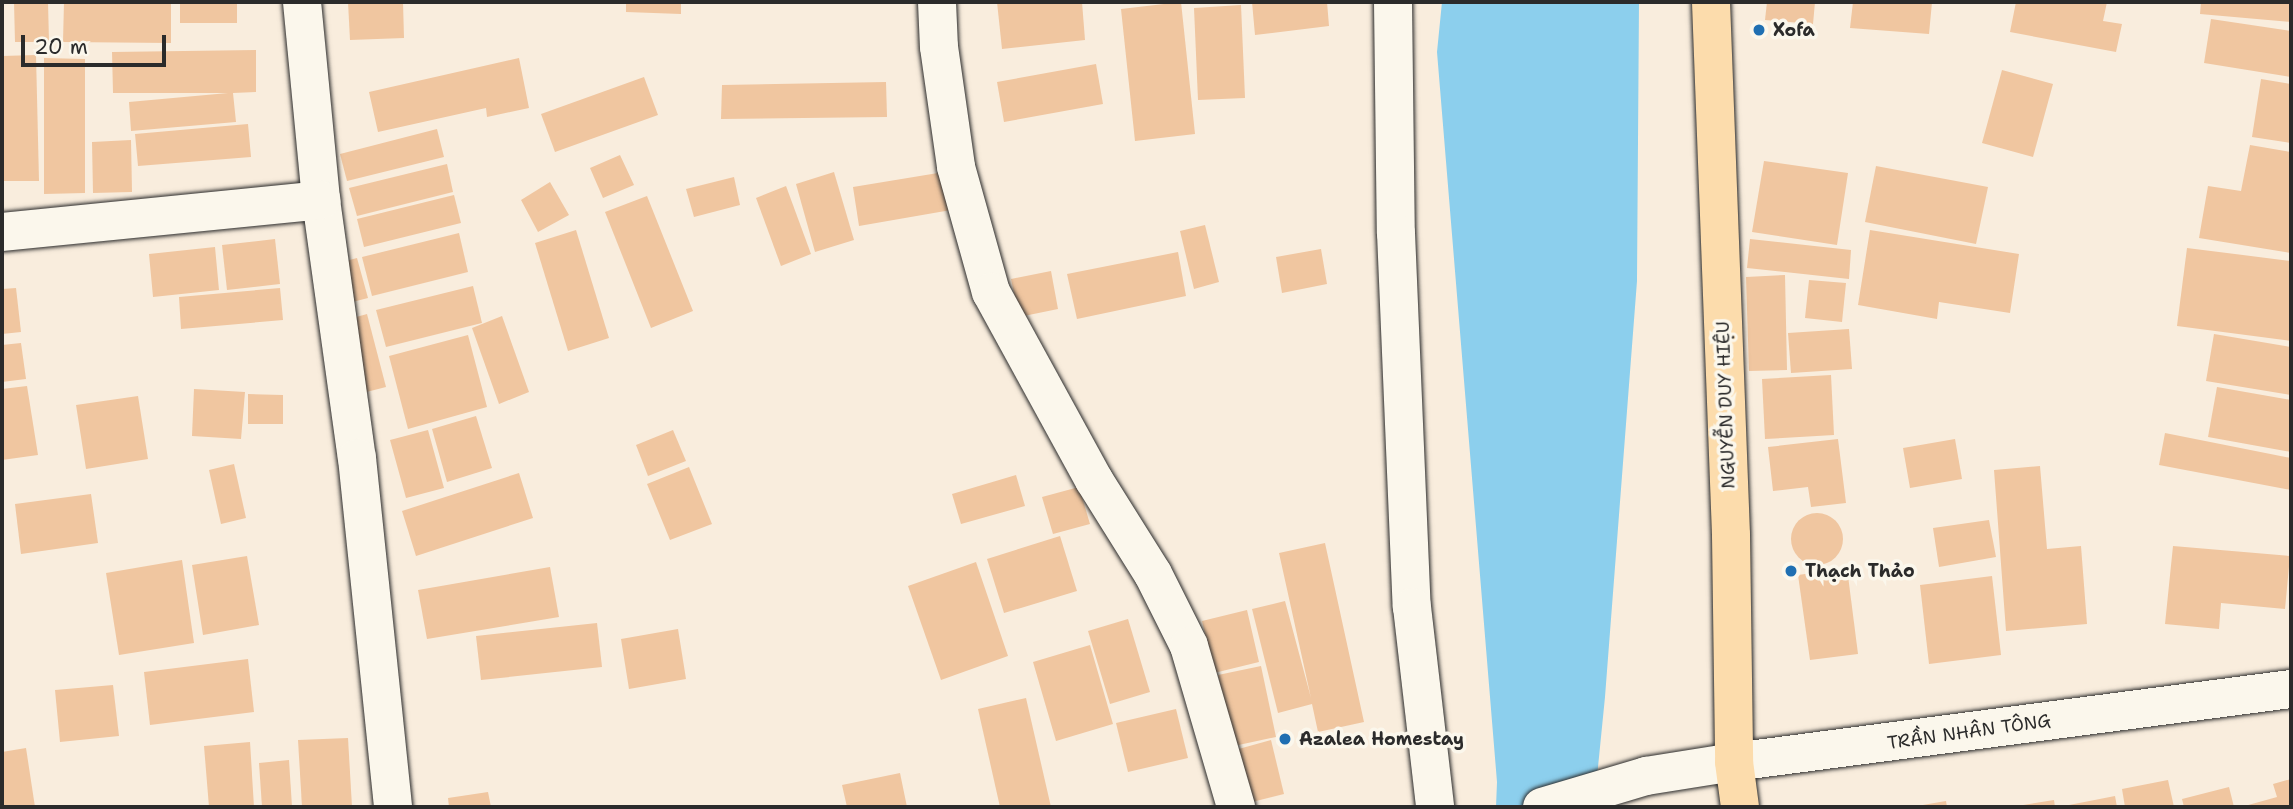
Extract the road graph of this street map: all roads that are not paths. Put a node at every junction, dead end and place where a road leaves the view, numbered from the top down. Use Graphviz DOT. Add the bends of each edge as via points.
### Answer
graph roads {
  1 [pos="302,2"];
  2 [pos="937,2"];
  3 [pos="1393,2"];
  4 [pos="1711,2"];
  5 [pos="321,200"];
  6 [pos="2,232"];
  7 [pos="2291,689"];
  8 [pos="1734,762"];
  9 [pos="393,807"];
  10 [pos="1236,807"];
  11 [pos="1435,807"];
  12 [pos="1542,807"];
  13 [pos="1740,807"];
  1 -- 5 [label="street"];
  2 -- 10 [label="street" via="956,167 991,292 1094,480 1153,574 1188,646"];
  3 -- 11 [label="street" via="1396,233 1412,607"];
  4 -- 8 [label="main road, NGUYỄN DUY HIỆU" via="1731,535"];
  5 -- 6 [label="street"];
  5 -- 9 [label="street" via="357,458"];
  7 -- 8 [label="street, TRẦN NHÂN TÔNG"];
  8 -- 12 [label="street, TRẦN NHÂN TÔNG" via="1646,776"];
  8 -- 13 [label="main road, NGUYỄN DUY HIỆU"];
}
